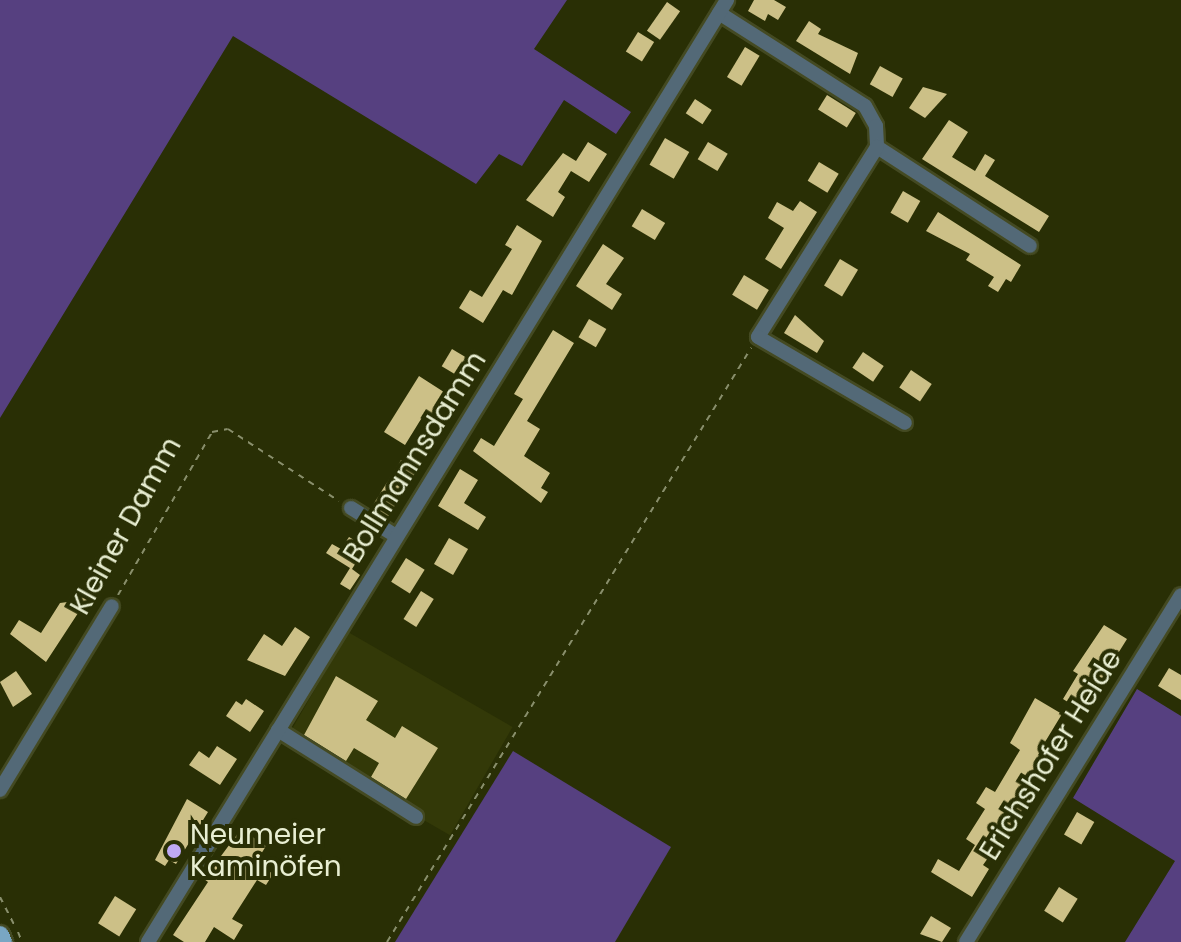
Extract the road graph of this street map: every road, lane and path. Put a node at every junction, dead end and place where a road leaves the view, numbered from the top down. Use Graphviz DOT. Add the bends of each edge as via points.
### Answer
graph roads {
  1 [pos="723,7"];
  2 [pos="877,147"];
  3 [pos="1030,246"];
  4 [pos="758,337"];
  5 [pos="905,423"];
  6 [pos="351,508"];
  7 [pos="396,536"];
  8 [pos="1181,595"];
  9 [pos="112,606"];
  10 [pos="278,730"];
  11 [pos="0,790"];
  12 [pos="416,817"];
  13 [pos="0,897"];
  14 [pos="0,935"];
  15 [pos="3,942"];
  16 [pos="22,942"];
  17 [pos="148,942"];
  18 [pos="387,942"];
  19 [pos="966,942"];
  1 -- 2 [label="street" via="865,106 876,126"];
  1 -- 7 [label="street, Bollmannsdamm"];
  2 -- 3 [label="street"];
  2 -- 4 [label="street"];
  4 -- 5 [label="street"];
  4 -- 18 [label="path"];
  6 -- 7 [label="street"];
  6 -- 9 [label="path, Kleiner Damm" via="228,429 212,432"];
  7 -- 10 [label="street, Bollmannsdamm"];
  8 -- 19 [label="street, Erichshofer Heide"];
  9 -- 11 [label="street, Kleiner Damm"];
  10 -- 12 [label="street"];
  10 -- 17 [label="street, Bollmannsdamm"];
  13 -- 16 [label="path"];
  14 -- 15 [label="main road"];
}
